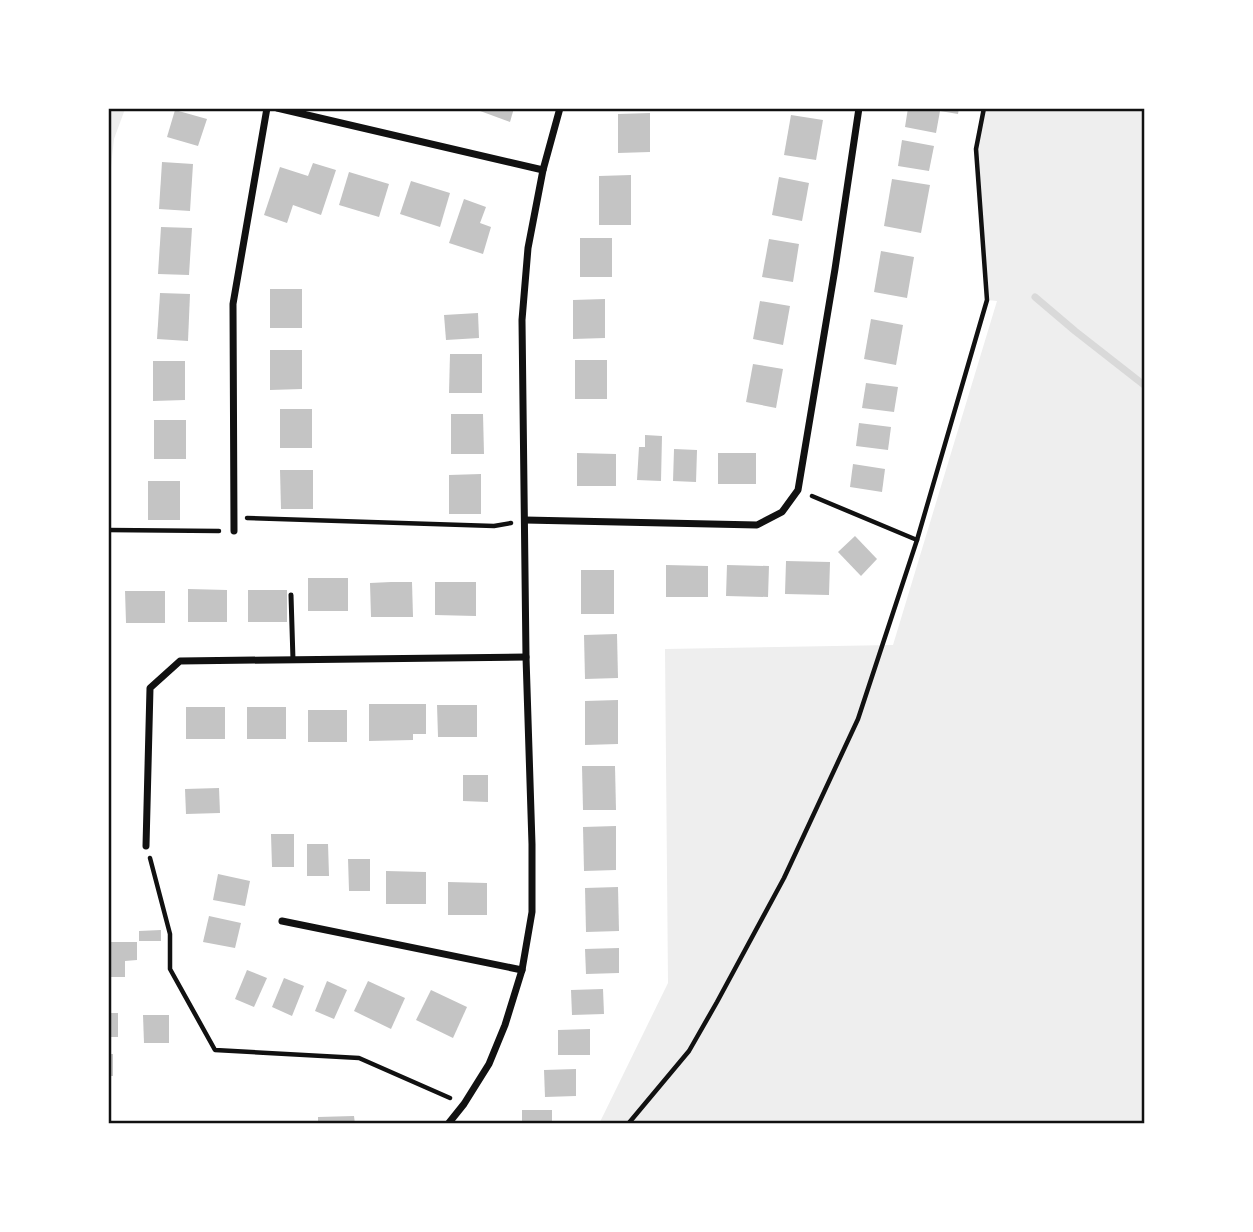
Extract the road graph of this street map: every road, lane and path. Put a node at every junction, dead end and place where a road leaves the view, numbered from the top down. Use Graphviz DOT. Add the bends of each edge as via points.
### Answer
graph roads {
  1 [pos="267,108"];
  2 [pos="277,108"];
  3 [pos="560,108"];
  4 [pos="859,108"];
  5 [pos="984,108"];
  6 [pos="543,170"];
  7 [pos="798,490"];
  8 [pos="234,517"];
  9 [pos="525,520"];
  10 [pos="108,530"];
  11 [pos="234,531"];
  12 [pos="917,540"];
  13 [pos="291,595"];
  14 [pos="526,657"];
  15 [pos="293,660"];
  16 [pos="146,846"];
  17 [pos="282,920"];
  18 [pos="522,970"];
  19 [pos="464,1104"];
  20 [pos="448,1124"];
  21 [pos="628,1124"];
  1 -- 8 [label="street" via="233,304"];
  2 -- 6 [label="street"];
  3 -- 6 [label="street"];
  4 -- 7 [label="street"];
  5 -- 12 [label="path" via="976,149 987,300"];
  6 -- 9 [label="street" via="528,248 522,320"];
  7 -- 9 [label="street" via="782,512 757,525"];
  7 -- 12 [label="path"];
  8 -- 9 [label="path" via="494,526"];
  8 -- 11 [label="street"];
  9 -- 14 [label="street"];
  10 -- 11 [label="path"];
  12 -- 21 [label="path" via="858,719 784,878 689,1051"];
  13 -- 15 [label="lane"];
  14 -- 15 [label="street"];
  14 -- 18 [label="street" via="532,912"];
  15 -- 16 [label="street" via="180,661 150,688"];
  16 -- 19 [label="path" via="170,934 170,969 215,1050 359,1058"];
  17 -- 18 [label="street"];
  18 -- 19 [label="street" via="489,1064"];
  19 -- 20 [label="street"];
}
